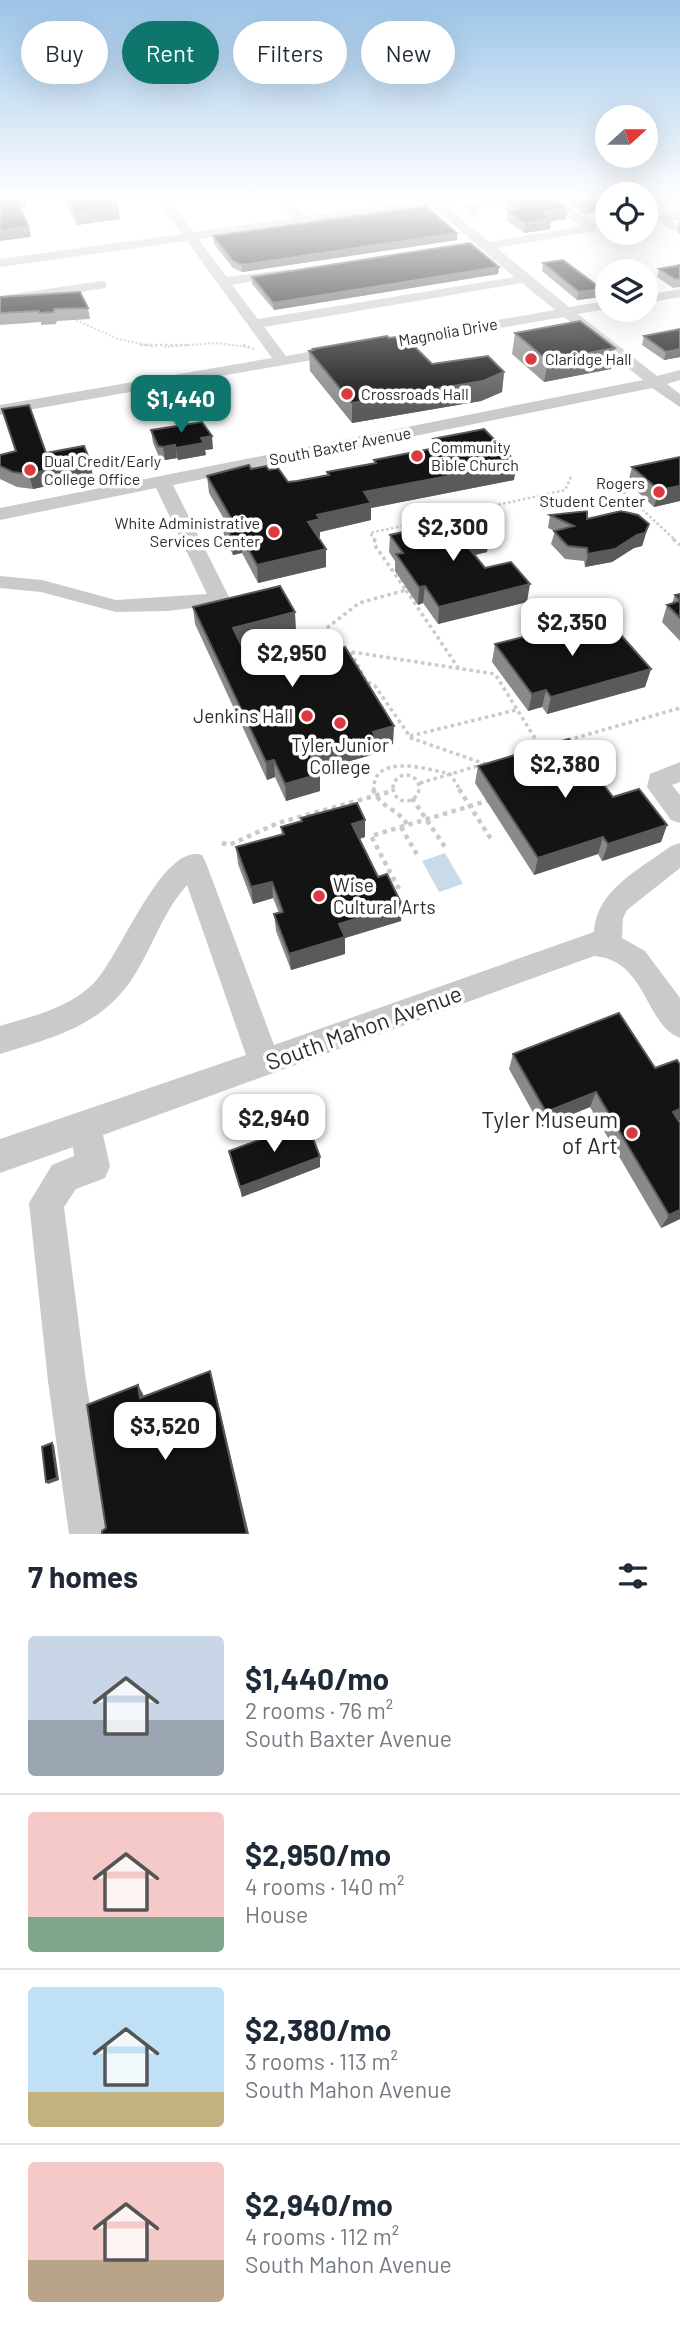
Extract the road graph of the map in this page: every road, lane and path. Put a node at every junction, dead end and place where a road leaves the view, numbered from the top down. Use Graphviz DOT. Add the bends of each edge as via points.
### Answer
graph roads {
  1 [pos="213,268"];
  2 [pos="510,268"];
  3 [pos="305,269"];
  4 [pos="525,279"];
  5 [pos="223,282"];
  6 [pos="101,285"];
  7 [pos="680,293"];
  8 [pos="658,297"];
  9 [pos="0,300"];
  10 [pos="595,307"];
  11 [pos="567,312"];
  12 [pos="76,320"];
  13 [pos="254,324"];
  14 [pos="274,362"];
  15 [pos="680,375"];
  16 [pos="653,381"];
  17 [pos="680,402"];
  18 [pos="0,410"];
  19 [pos="571,477"];
  20 [pos="162,481"];
  21 [pos="612,482"];
  22 [pos="0,514"];
  23 [pos="680,545"];
  24 [pos="0,582"];
  25 [pos="406,590"];
  26 [pos="313,646"];
  27 [pos="351,652"];
  28 [pos="279,661"];
  29 [pos="460,668"];
  30 [pos="680,708"];
  31 [pos="516,709"];
  32 [pos="410,736"];
  33 [pos="566,741"];
  34 [pos="553,744"];
  35 [pos="541,748"];
  36 [pos="529,751"];
  37 [pos="496,761"];
  38 [pos="485,764"];
  39 [pos="680,771"];
  40 [pos="450,774"];
  41 [pos="420,783"];
  42 [pos="392,791"];
  43 [pos="375,795"];
  44 [pos="412,798"];
  45 [pos="487,801"];
  46 [pos="470,806"];
  47 [pos="680,813"];
  48 [pos="428,818"];
  49 [pos="407,824"];
  50 [pos="401,826"];
  51 [pos="491,839"];
  52 [pos="222,843"];
  53 [pos="445,847"];
  54 [pos="680,853"];
  55 [pos="419,858"];
  56 [pos="399,889"];
  57 [pos="608,944"];
  58 [pos="680,1024"];
  59 [pos="0,1040"];
  60 [pos="265,1063"];
  61 [pos="85,1126"];
  62 [pos="0,1156"];
  63 [pos="90,1534"];
  1 -- 5 [label="street"];
  2 -- 4 [label="street"];
  3 -- 5 [label="street"];
  4 -- 11 [label="street"];
  4 -- 13 [label="street"];
  5 -- 13 [label="street"];
  6 -- 9 [label="street"];
  7 -- 8 [label="street"];
  10 -- 11 [label="street, Magnolia Drive"];
  11 -- 14 [label="street, Magnolia Drive"];
  11 -- 16 [label="street"];
  12 -- 14 [label="path" via="106,337 148,346 246,345"];
  13 -- 14 [label="street"];
  14 -- 18 [label="street, Magnolia Drive"];
  15 -- 16 [label="street, South Baxter Avenue"];
  16 -- 17 [label="street"];
  16 -- 20 [label="street, South Baxter Avenue"];
  19 -- 25 [label="path" via="565,491 370,533"];
  20 -- 22 [label="street, South Baxter Avenue"];
  20 -- 24 [label="street" via="220,599 116,606 50,588"];
  21 -- 23 [label="path"];
  25 -- 26 [label="path" via="359,603 310,641"];
  25 -- 29 [label="path"];
  26 -- 27 [label="path"];
  26 -- 28 [label="path"];
  27 -- 29 [label="path"];
  27 -- 32 [label="path" via="366,681 375,686"];
  29 -- 31 [label="path" via="495,674"];
  30 -- 33 [label="path"];
  31 -- 32 [label="path"];
  31 -- 35 [label="path"];
  32 -- 38 [label="path"];
  34 -- 35 [label="path"];
  35 -- 36 [label="path"];
  37 -- 38 [label="path"];
  38 -- 40 [label="path"];
  39 -- 47 [label="street" via="659,781 659,787"];
  40 -- 41 [label="path"];
  40 -- 43 [label="path" via="410,766 387,769 373,782"];
  40 -- 46 [label="path"];
  41 -- 42 [label="path" via="401,777 394,781"];
  41 -- 44 [label="path" via="419,794"];
  42 -- 43 [label="path"];
  42 -- 44 [label="path"];
  43 -- 49 [label="path" via="401,813"];
  43 -- 52 [label="path" via="278,823 229,845"];
  44 -- 48 [label="path"];
  45 -- 46 [label="path"];
  46 -- 48 [label="path"];
  46 -- 51 [label="path"];
  48 -- 49 [label="path"];
  48 -- 53 [label="path"];
  49 -- 50 [label="path"];
  50 -- 55 [label="path"];
  50 -- 56 [label="path" via="371,836"];
  54 -- 57 [label="street" via="617,902 609,918"];
  57 -- 58 [label="street" via="639,963"];
  57 -- 60 [label="street, South Mahon Avenue" via="586,946"];
  59 -- 60 [label="street" via="59,1021 95,1001 128,961 169,887 192,863"];
  60 -- 61 [label="street, South Mahon Avenue"];
  61 -- 62 [label="street, South Mahon Avenue"];
  61 -- 63 [label="street" via="93,1166 64,1177 46,1203 66,1381"];
}
